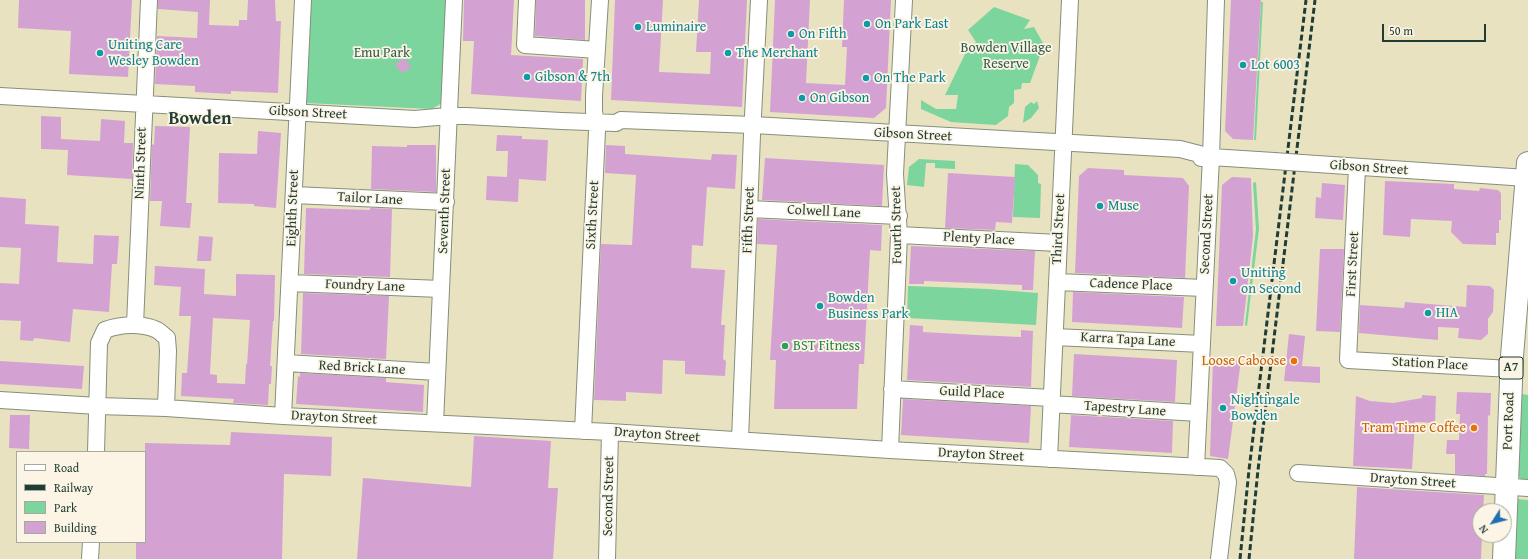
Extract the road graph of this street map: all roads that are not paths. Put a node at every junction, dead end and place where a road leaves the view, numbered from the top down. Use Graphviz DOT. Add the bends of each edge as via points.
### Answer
graph roads {
  1 [pos="149,0"];
  2 [pos="302,0"];
  3 [pos="454,0"];
  4 [pos="527,0"];
  5 [pos="600,0"];
  6 [pos="759,0"];
  7 [pos="904,0"];
  8 [pos="1070,0"];
  9 [pos="1216,0"];
  10 [pos="597,50"];
  11 [pos="0,96"];
  12 [pos="144,104"];
  13 [pos="296,112"];
  14 [pos="448,116"];
  15 [pos="595,123"];
  16 [pos="752,130"];
  17 [pos="897,139"];
  18 [pos="1063,148"];
  19 [pos="1211,157"];
  20 [pos="1357,167"];
  21 [pos="1528,170"];
  22 [pos="294,195"];
  23 [pos="446,202"];
  24 [pos="749,209"];
  25 [pos="899,216"];
  26 [pos="900,235"];
  27 [pos="1059,243"];
  28 [pos="1057,282"];
  29 [pos="290,283"];
  30 [pos="1204,288"];
  31 [pos="441,289"];
  32 [pos="135,325"];
  33 [pos="1054,337"];
  34 [pos="1202,344"];
  35 [pos="1348,360"];
  36 [pos="286,364"];
  37 [pos="1511,369"];
  38 [pos="437,372"];
  39 [pos="892,389"];
  40 [pos="0,400"];
  41 [pos="1051,401"];
  42 [pos="98,406"];
  43 [pos="166,408"];
  44 [pos="1198,413"];
  45 [pos="283,416"];
  46 [pos="435,423"];
  47 [pos="583,431"];
  48 [pos="610,432"];
  49 [pos="740,440"];
  50 [pos="890,450"];
  51 [pos="96,451"];
  52 [pos="1049,459"];
  53 [pos="1196,467"];
  54 [pos="1298,473"];
  55 [pos="1517,487"];
  56 [pos="91,543"];
  57 [pos="90,559"];
  58 [pos="607,559"];
  59 [pos="1219,559"];
  60 [pos="1504,559"];
  1 -- 12 [label="street, Ninth Street"];
  2 -- 13 [label="street, Eighth Street"];
  3 -- 14 [label="street, Seventh Street"];
  4 -- 10 [label="street" via="525,45"];
  5 -- 10 [label="street, Sixth Street"];
  6 -- 16 [label="street, Fifth Street"];
  7 -- 17 [label="street, Fourth Street"];
  8 -- 18 [label="street, Third Street"];
  9 -- 19 [label="street, Second Street"];
  10 -- 15 [label="street, Sixth Street"];
  11 -- 12 [label="street, Gibson Street"];
  12 -- 13 [label="street, Gibson Street"];
  12 -- 32 [label="street, Ninth Street"];
  13 -- 14 [label="street, Gibson Street" via="415,119"];
  13 -- 22 [label="street, Eighth Street"];
  14 -- 15 [label="street, Gibson Street"];
  14 -- 23 [label="street, Seventh Street"];
  15 -- 16 [label="street, Gibson Street" via="616,123 623,128"];
  15 -- 47 [label="street, Sixth Street" via="597,131"];
  16 -- 17 [label="street, Gibson Street"];
  16 -- 24 [label="street, Fifth Street"];
  17 -- 18 [label="street, Gibson Street"];
  17 -- 25 [label="street, Fourth Street" via="895,174"];
  18 -- 19 [label="street, Gibson Street" via="1179,159"];
  18 -- 27 [label="street, Third Street"];
  19 -- 20 [label="street, Gibson Street, bridge"];
  19 -- 30 [label="street, Second Street"];
  20 -- 21 [label="street, Gibson Street"];
  20 -- 35 [label="street, First Street"];
  21 -- 37 [label="highway, Port Road / A7"];
  22 -- 23 [label="street, Tailor Lane"];
  22 -- 29 [label="street, Eighth Street"];
  23 -- 31 [label="street, Seventh Street"];
  24 -- 25 [label="street, Colwell Lane"];
  24 -- 49 [label="street, Fifth Street"];
  25 -- 26 [label="street, Fourth Street"];
  26 -- 27 [label="street, Plenty Place"];
  26 -- 39 [label="street, Fourth Street"];
  27 -- 28 [label="street, Third Street"];
  28 -- 30 [label="street, Cadence Place"];
  28 -- 33 [label="street, Third Street"];
  29 -- 31 [label="street, Foundry Lane"];
  29 -- 36 [label="street, Eighth Street"];
  30 -- 34 [label="street, Second Street"];
  31 -- 38 [label="street, Seventh Street"];
  32 -- 42 [label="street" via="118,325 105,330 99,343"];
  32 -- 43 [label="street" via="158,330 166,338"];
  33 -- 34 [label="street, Karra Tapa Lane"];
  33 -- 41 [label="street, Third Street"];
  34 -- 44 [label="street, Second Street"];
  35 -- 37 [label="street, Station Place"];
  36 -- 38 [label="street, Red Brick Lane"];
  36 -- 45 [label="street, Eighth Street"];
  37 -- 55 [label="highway, Port Road / A7"];
  38 -- 46 [label="street, Seventh Street"];
  39 -- 41 [label="street, Guild Place"];
  39 -- 50 [label="street, Fourth Street"];
  40 -- 42 [label="street, Drayton Street"];
  41 -- 44 [label="street, Tapestry Lane"];
  41 -- 52 [label="street, Third Street"];
  42 -- 43 [label="street, Drayton Street"];
  42 -- 51 [label="street"];
  43 -- 45 [label="street, Drayton Street"];
  44 -- 53 [label="street, Second Street"];
  45 -- 46 [label="street, Drayton Street"];
  46 -- 47 [label="street, Drayton Street"];
  47 -- 48 [label="street, Drayton Street"];
  48 -- 49 [label="street, Drayton Street"];
  48 -- 58 [label="street, Second Street"];
  49 -- 50 [label="street, Drayton Street"];
  50 -- 52 [label="street, Drayton Street"];
  52 -- 53 [label="street, Drayton Street"];
  53 -- 59 [label="street, Drayton Street" via="1220,468 1226,474 1228,482"];
  54 -- 55 [label="street, Drayton Street"];
  55 -- 60 [label="highway, Port Road / A7"];
  56 -- 57 [label="street"];
}
